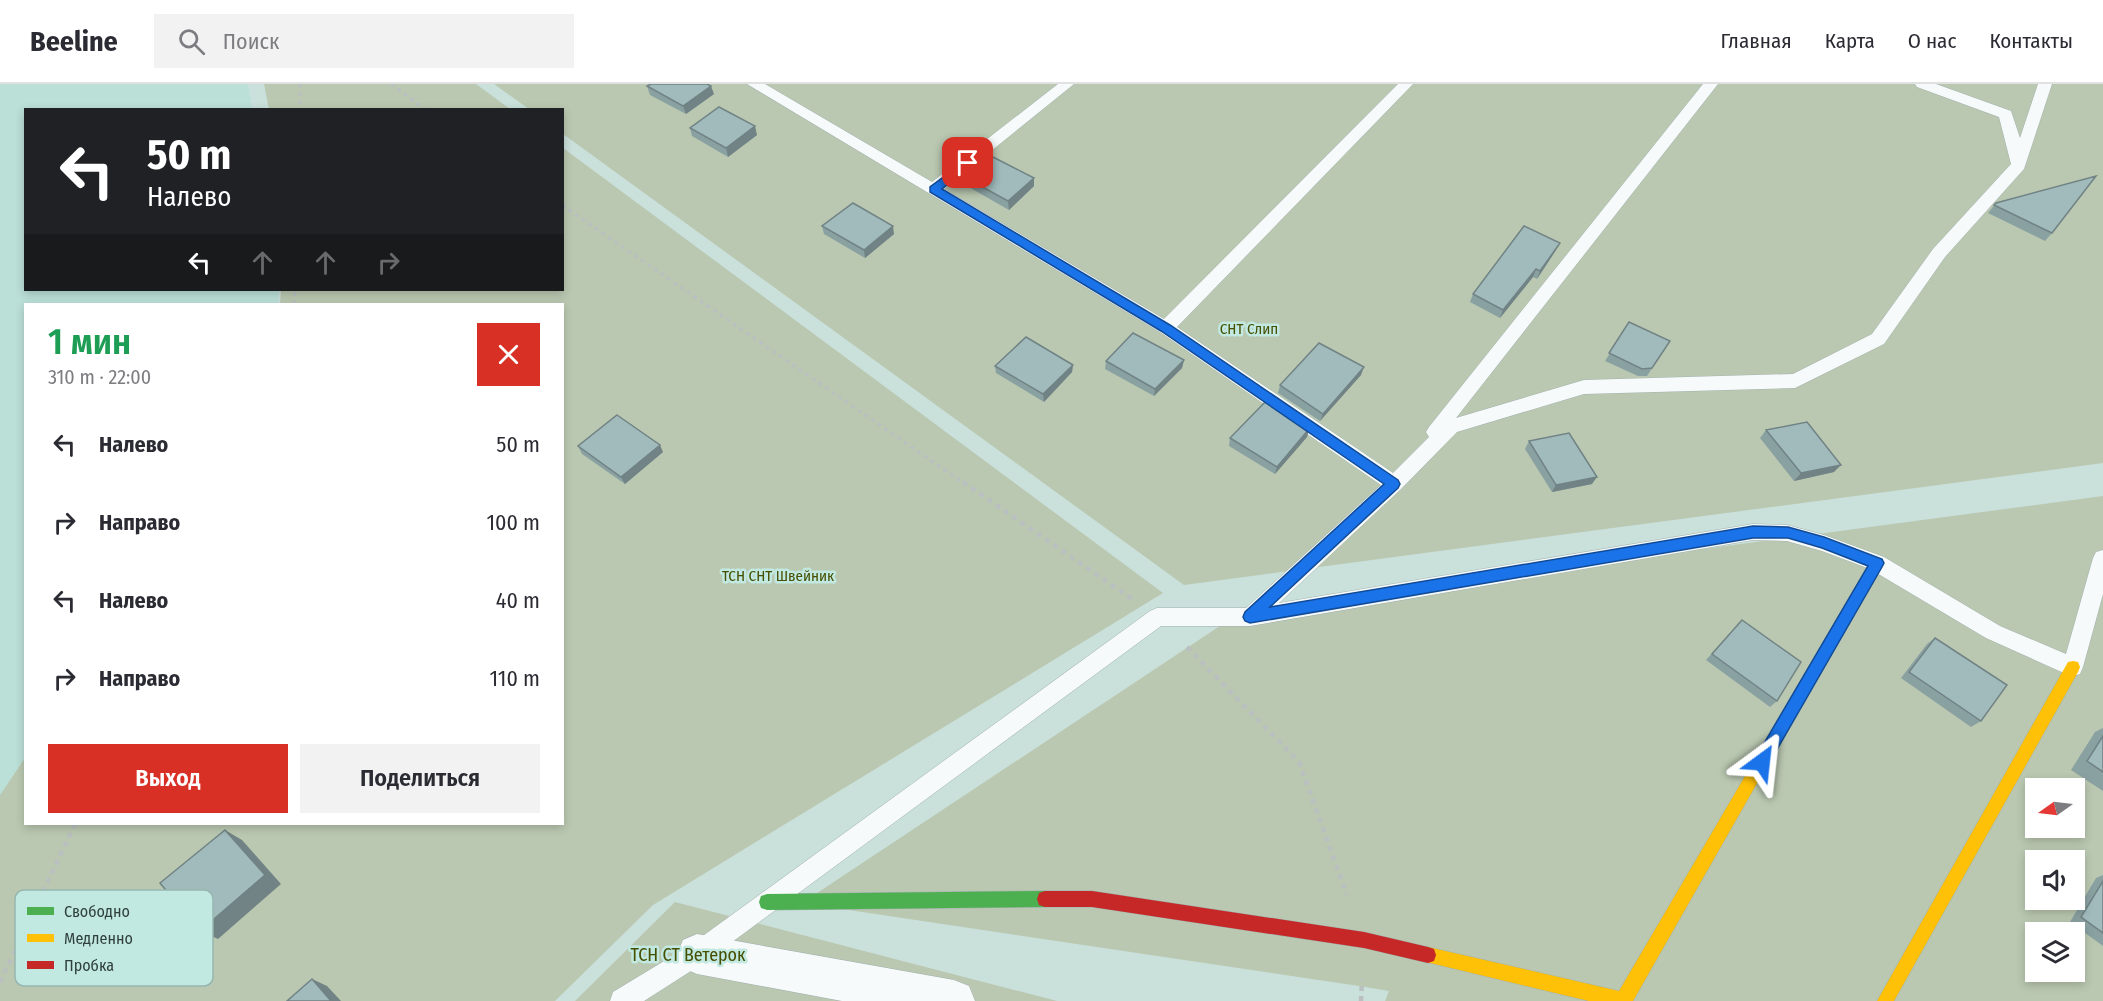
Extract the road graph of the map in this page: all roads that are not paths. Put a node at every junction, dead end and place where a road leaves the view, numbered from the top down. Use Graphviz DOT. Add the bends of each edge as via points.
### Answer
graph roads {
  1 [pos="754,84"];
  2 [pos="1067,84"];
  3 [pos="1406,84"];
  4 [pos="1711,84"];
  5 [pos="1922,84"];
  6 [pos="2045,84"];
  7 [pos="2019,165"];
  8 [pos="934,189"];
  9 [pos="1166,328"];
  10 [pos="1394,484"];
  11 [pos="2103,558"];
  12 [pos="1877,563"];
  13 [pos="1250,617"];
  14 [pos="2073,667"];
  15 [pos="767,902"];
  16 [pos="698,954"];
  17 [pos="622,1001"];
  18 [pos="954,1001"];
  19 [pos="1624,1001"];
  20 [pos="1885,1001"];
  1 -- 8 [label="lane"];
  2 -- 8 [label="lane"];
  3 -- 9 [label="lane"];
  4 -- 10 [label="lane"];
  5 -- 7 [label="lane" via="2006,114"];
  6 -- 7 [label="lane"];
  7 -- 10 [label="lane" via="1939,253 1878,339 1795,381 1584,387 1451,427"];
  8 -- 9 [label="lane"];
  9 -- 10 [label="lane"];
  10 -- 13 [label="lane"];
  11 -- 14 [label="lane"];
  12 -- 13 [label="lane" via="1788,533 1753,532"];
  12 -- 14 [label="lane" via="1993,632"];
  12 -- 19 [label="street"];
  13 -- 15 [label="lane" via="1157,617"];
  14 -- 20 [label="street"];
  15 -- 16 [label="lane"];
  15 -- 19 [label="street" via="1092,899 1364,940"];
  16 -- 17 [label="lane"];
  16 -- 18 [label="street"];
}
